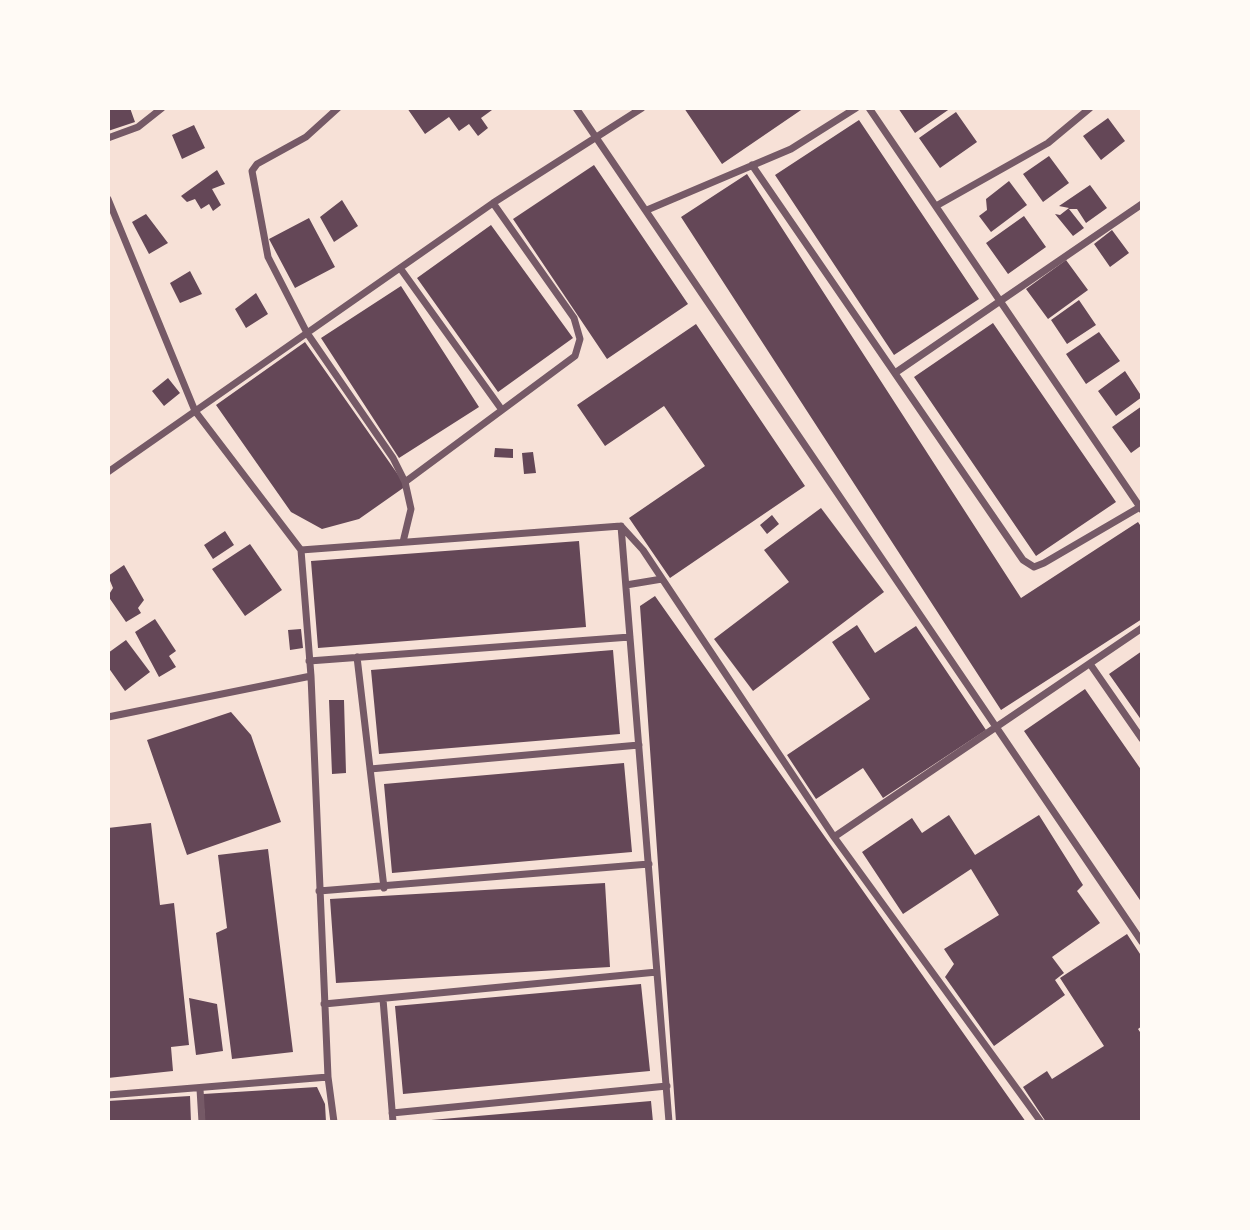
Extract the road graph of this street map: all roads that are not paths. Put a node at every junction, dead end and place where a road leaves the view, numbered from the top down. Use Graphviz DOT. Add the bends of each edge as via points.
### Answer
graph roads {
  1 [pos="162,108"];
  2 [pos="338,108"];
  3 [pos="576,108"];
  4 [pos="642,108"];
  5 [pos="856,108"];
  6 [pos="869,108"];
  7 [pos="1090,108"];
  8 [pos="108,138"];
  9 [pos="597,138"];
  10 [pos="752,165"];
  11 [pos="493,203"];
  12 [pos="109,204"];
  13 [pos="1142,204"];
  14 [pos="936,206"];
  15 [pos="647,210"];
  16 [pos="400,268"];
  17 [pos="1001,301"];
  18 [pos="307,333"];
  19 [pos="895,373"];
  20 [pos="502,410"];
  21 [pos="195,411"];
  22 [pos="108,472"];
  23 [pos="405,482"];
  24 [pos="1141,508"];
  25 [pos="621,526"];
  26 [pos="403,542"];
  27 [pos="301,550"];
  28 [pos="662,579"];
  29 [pos="626,585"];
  30 [pos="1142,628"];
  31 [pos="630,637"];
  32 [pos="357,657"];
  33 [pos="309,661"];
  34 [pos="1090,664"];
  35 [pos="311,676"];
  36 [pos="108,717"];
  37 [pos="996,727"];
  38 [pos="1142,739"];
  39 [pos="639,745"];
  40 [pos="370,769"];
  41 [pos="834,837"];
  42 [pos="649,864"];
  43 [pos="384,888"];
  44 [pos="319,891"];
  45 [pos="1142,942"];
  46 [pos="657,972"];
  47 [pos="383,999"];
  48 [pos="324,1004"];
  49 [pos="328,1077"];
  50 [pos="667,1086"];
  51 [pos="200,1089"];
  52 [pos="108,1095"];
  53 [pos="392,1118"];
  54 [pos="202,1122"];
  55 [pos="334,1122"];
  56 [pos="669,1122"];
  57 [pos="1041,1122"];
  1 -- 8 [label="street" via="138,127"];
  2 -- 18 [label="street" via="306,137 252,171 263,243"];
  3 -- 9 [label="street"];
  4 -- 9 [label="street"];
  5 -- 10 [label="street" via="791,149"];
  6 -- 14 [label="street"];
  7 -- 14 [label="street" via="1048,143"];
  9 -- 11 [label="street"];
  9 -- 15 [label="street"];
  10 -- 15 [label="street"];
  10 -- 19 [label="street"];
  11 -- 16 [label="street"];
  11 -- 20 [label="street" via="574,318 580,339 575,356"];
  12 -- 21 [label="street"];
  13 -- 17 [label="street"];
  14 -- 17 [label="street"];
  15 -- 37 [label="street"];
  16 -- 18 [label="street"];
  16 -- 20 [label="street"];
  17 -- 19 [label="street"];
  17 -- 24 [label="street"];
  18 -- 21 [label="street"];
  18 -- 23 [label="street"];
  19 -- 24 [label="street" via="1023,560 1034,567"];
  20 -- 23 [label="street"];
  21 -- 22 [label="street"];
  21 -- 27 [label="street"];
  23 -- 26 [label="street" via="411,509"];
  25 -- 26 [label="street"];
  25 -- 28 [label="street"];
  25 -- 29 [label="street"];
  26 -- 27 [label="street"];
  27 -- 33 [label="street"];
  28 -- 29 [label="street"];
  28 -- 41 [label="street"];
  29 -- 31 [label="street"];
  30 -- 34 [label="street"];
  31 -- 32 [label="street"];
  31 -- 39 [label="street"];
  32 -- 33 [label="street"];
  32 -- 40 [label="street"];
  33 -- 35 [label="street"];
  34 -- 37 [label="street"];
  34 -- 38 [label="street"];
  35 -- 36 [label="street"];
  35 -- 44 [label="street"];
  37 -- 41 [label="street"];
  37 -- 45 [label="street"];
  39 -- 40 [label="street"];
  39 -- 42 [label="street"];
  40 -- 43 [label="street"];
  41 -- 57 [label="street"];
  42 -- 43 [label="street"];
  42 -- 46 [label="street"];
  43 -- 44 [label="street"];
  44 -- 48 [label="street"];
  46 -- 47 [label="street"];
  46 -- 50 [label="street"];
  47 -- 48 [label="street"];
  47 -- 53 [label="street"];
  48 -- 49 [label="street"];
  49 -- 51 [label="street"];
  49 -- 55 [label="street"];
  50 -- 53 [label="street"];
  50 -- 56 [label="street"];
  51 -- 52 [label="street"];
  51 -- 54 [label="street"];
}
